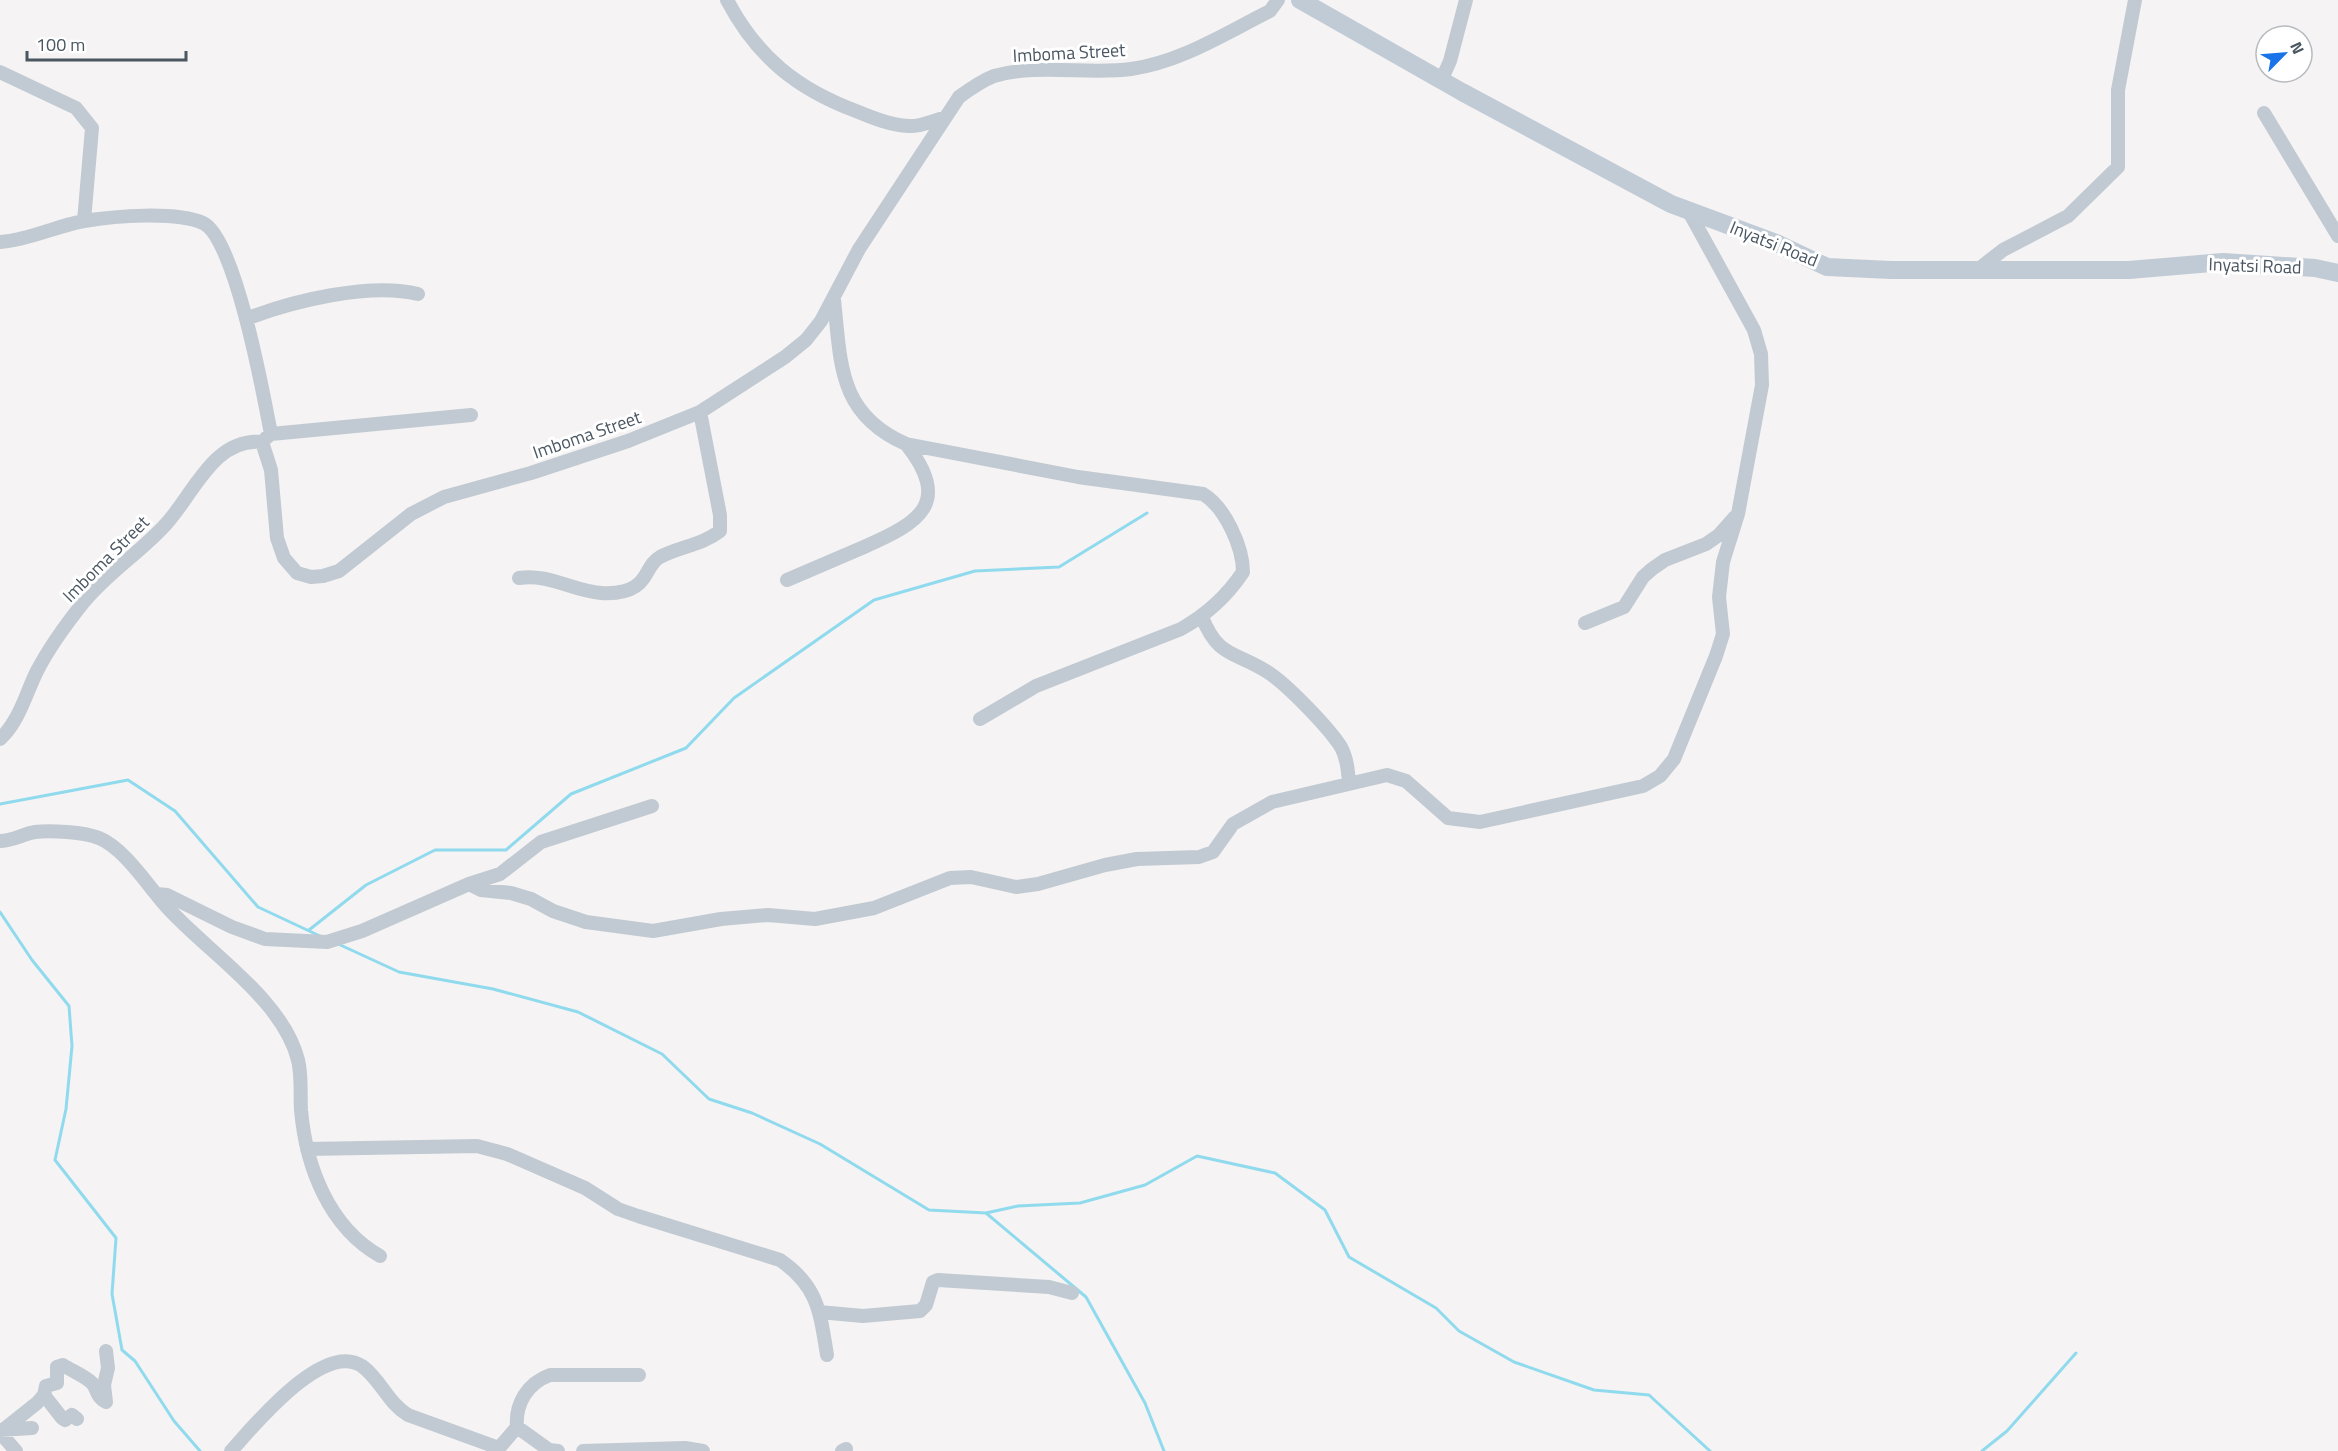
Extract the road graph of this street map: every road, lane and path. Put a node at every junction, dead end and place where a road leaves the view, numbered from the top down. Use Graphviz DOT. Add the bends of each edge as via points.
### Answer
graph roads {
  1 [pos="728,0"];
  2 [pos="1278,0"];
  3 [pos="1300,0"];
  4 [pos="1467,0"];
  5 [pos="2135,0"];
  6 [pos="0,72"];
  7 [pos="1442,81"];
  8 [pos="2264,113"];
  9 [pos="945,118"];
  10 [pos="1688,210"];
  11 [pos="84,221"];
  12 [pos="2338,236"];
  13 [pos="0,242"];
  14 [pos="1976,271"];
  15 [pos="2338,273"];
  16 [pos="418,294"];
  17 [pos="834,300"];
  18 [pos="246,319"];
  19 [pos="700,412"];
  20 [pos="471,415"];
  21 [pos="267,438"];
  22 [pos="906,444"];
  23 [pos="1738,514"];
  24 [pos="519,578"];
  25 [pos="787,580"];
  26 [pos="1202,617"];
  27 [pos="1585,623"];
  28 [pos="980,719"];
  29 [pos="0,739"];
  30 [pos="1349,783"];
  31 [pos="652,806"];
  32 [pos="0,841"];
  33 [pos="469,884"];
  34 [pos="157,894"];
  35 [pos="307,1149"];
  36 [pos="380,1256"];
  37 [pos="1072,1293"];
  38 [pos="819,1312"];
  39 [pos="106,1351"];
  40 [pos="827,1355"];
  41 [pos="639,1375"];
  42 [pos="44,1395"];
  43 [pos="77,1419"];
  44 [pos="517,1427"];
  45 [pos="32,1428"];
  46 [pos="1,1430"];
  47 [pos="16,1451"];
  48 [pos="231,1451"];
  49 [pos="558,1451"];
  50 [pos="583,1451"];
  51 [pos="703,1451"];
  1 -- 9 [label="street" via="761,51 791,80 828,101 880,121 911,126"];
  2 -- 9 [label="street, Imboma Street" via="1270,11 1183,55 1131,69 994,76 959,97"];
  3 -- 7 [label="street, Inyatsi Road"];
  4 -- 7 [label="street"];
  5 -- 14 [label="street" via="2118,90 2118,167 2068,216 2002,250"];
  6 -- 11 [label="street" via="76,108 92,128"];
  7 -- 10 [label="street, Inyatsi Road"];
  8 -- 12 [label="street"];
  9 -- 17 [label="street, Imboma Street" via="859,249"];
  10 -- 14 [label="street, Inyatsi Road" via="1827,267"];
  10 -- 23 [label="street" via="1754,330 1761,354 1762,385"];
  11 -- 13 [label="street"];
  11 -- 18 [label="street" via="185,218 205,224 216,236"];
  14 -- 15 [label="street, Inyatsi Road" via="2129,270 2223,262"];
  16 -- 18 [label="street" via="376,289 268,310"];
  17 -- 19 [label="street, Imboma Street" via="806,340"];
  17 -- 22 [label="street" via="839,362 854,402 887,436"];
  18 -- 21 [label="street"];
  19 -- 21 [label="street, Imboma Street" via="531,474 444,497 411,514 339,571 311,577 297,573 284,558 277,538"];
  19 -- 24 [label="street" via="720,531 658,558 642,581 616,594 531,576"];
  20 -- 21 [label="street"];
  21 -- 29 [label="street, Imboma Street" via="237,445 206,469 167,524 83,602 38,670 21,709"];
  22 -- 25 [label="street" via="920,461 928,490 925,507 915,521"];
  22 -- 26 [label="street" via="1078,477 1203,494 1215,501 1240,551 1243,572"];
  23 -- 27 [label="street" via="1706,544 1652,569 1624,607"];
  23 -- 30 [label="street" via="1723,562 1719,597 1723,634 1674,759 1660,776 1643,786 1606,796 1480,822 1448,818 1406,782 1387,775"];
  26 -- 28 [label="street" via="1181,629 1036,686"];
  26 -- 30 [label="street" via="1217,645 1268,672 1330,733 1341,748"];
  30 -- 33 [label="street" via="1272,802 1233,824 1213,852 1199,857 1137,859 1016,887 950,878 874,908 815,919 768,915 654,931 586,922 521,896 481,890"];
  31 -- 33 [label="street" via="541,842 500,874"];
  32 -- 34 [label="street" via="49,831 99,838"];
  33 -- 34 [label="street" via="362,931 327,942 265,939"];
  34 -- 35 [label="street" via="256,994 289,1038 298,1060"];
  35 -- 36 [label="street" via="329,1206 368,1249"];
  35 -- 38 [label="street" via="477,1146 507,1154 585,1188 618,1209 780,1260 798,1272 809,1286"];
  37 -- 38 [label="street" via="1049,1287 938,1280 933,1282 926,1305 920,1311 863,1316"];
  38 -- 40 [label="street"];
  39 -- 42 [label="street" via="106,1402 100,1399 92,1383 63,1365 57,1367 57,1383 46,1386"];
  41 -- 44 [label="street" via="550,1375 539,1379 520,1404"];
  42 -- 43 [label="street" via="62,1418 72,1415"];
  42 -- 46 [label="street"];
  44 -- 48 [label="street" via="499,1448 492,1447 408,1415 395,1407 380,1383 360,1364 344,1362 308,1375 276,1401"];
  44 -- 49 [label="street" via="549,1450"];
  45 -- 46 [label="street"];
  46 -- 47 [label="street"];
  50 -- 51 [label="street"];
}
